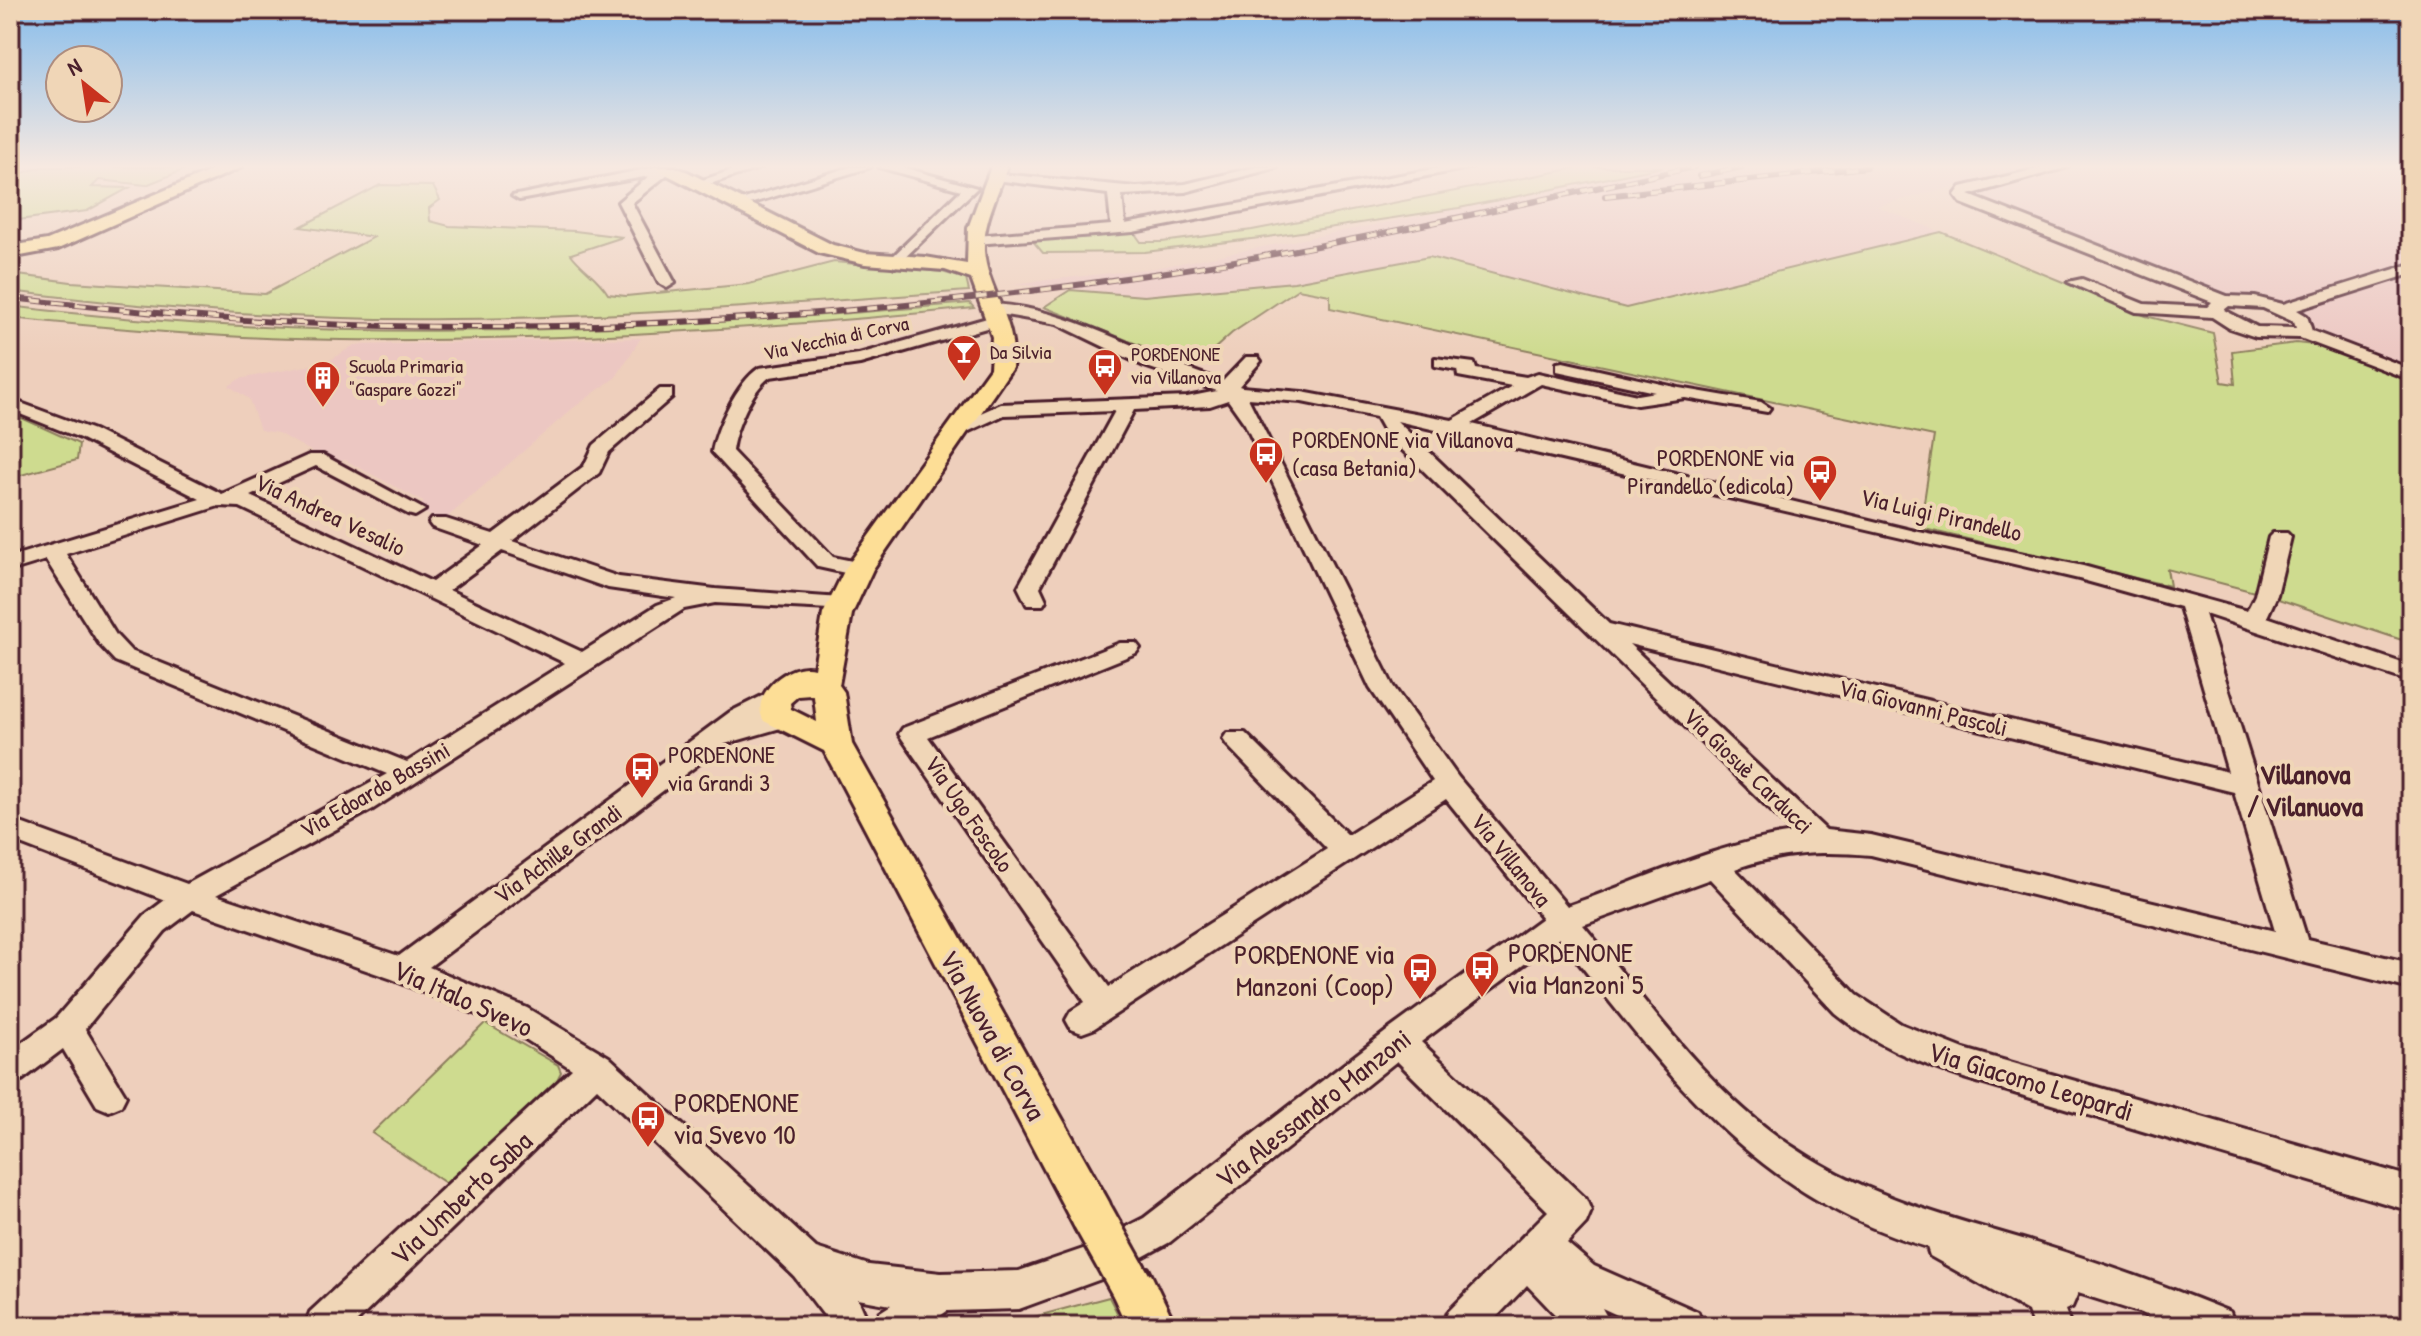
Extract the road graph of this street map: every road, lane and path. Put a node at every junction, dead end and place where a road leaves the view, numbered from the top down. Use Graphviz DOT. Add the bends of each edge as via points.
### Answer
graph roads {
  1 [pos="64,229"];
  2 [pos="71,229"];
  3 [pos="639,229"];
  4 [pos="788,229"];
  5 [pos="928,229"];
  6 [pos="979,229"];
  7 [pos="1116,229"];
  8 [pos="2037,229"];
  9 [pos="27,243"];
  10 [pos="978,258"];
  11 [pos="895,262"];
  12 [pos="924,263"];
  13 [pos="2411,269"];
  14 [pos="2076,282"];
  15 [pos="667,283"];
  16 [pos="2221,306"];
  17 [pos="2284,309"];
  18 [pos="999,313"];
  19 [pos="2302,333"];
  20 [pos="1252,361"];
  21 [pos="1441,362"];
  22 [pos="2411,375"];
  23 [pos="1533,381"];
  24 [pos="984,392"];
  25 [pos="666,393"];
  26 [pos="1246,401"];
  27 [pos="1128,403"];
  28 [pos="10,404"];
  29 [pos="1014,406"];
  30 [pos="1761,408"];
  31 [pos="1382,411"];
  32 [pos="1455,426"];
  33 [pos="956,431"];
  34 [pos="224,499"];
  35 [pos="415,510"];
  36 [pos="439,523"];
  37 [pos="2280,537"];
  38 [pos="496,543"];
  39 [pos="55,550"];
  40 [pos="10,564"];
  41 [pos="859,569"];
  42 [pos="432,592"];
  43 [pos="715,596"];
  44 [pos="1035,600"];
  45 [pos="2190,601"];
  46 [pos="841,605"];
  47 [pos="2254,620"];
  48 [pos="1603,630"];
  49 [pos="833,641"];
  50 [pos="1128,648"];
  51 [pos="583,662"];
  52 [pos="2411,674"];
  53 [pos="826,696"];
  54 [pos="785,707"];
  55 [pos="1236,739"];
  56 [pos="836,744"];
  57 [pos="410,773"];
  58 [pos="1449,784"];
  59 [pos="2243,785"];
  60 [pos="10,829"];
  61 [pos="1819,840"];
  62 [pos="1346,851"];
  63 [pos="1713,864"];
  64 [pos="189,897"];
  65 [pos="1560,921"];
  66 [pos="2295,949"];
  67 [pos="403,970"];
  68 [pos="2411,976"];
  69 [pos="67,1028"];
  70 [pos="1398,1041"];
  71 [pos="597,1067"];
  72 [pos="10,1070"];
  73 [pos="109,1096"];
  74 [pos="2411,1194"];
  75 [pos="1535,1253"];
  76 [pos="805,1262"];
  77 [pos="1111,1275"];
  78 [pos="2041,1288"];
  79 [pos="941,1292"];
  80 [pos="324,1326"];
  81 [pos="851,1326"];
  82 [pos="894,1326"];
  83 [pos="1152,1326"];
  84 [pos="1462,1326"];
  85 [pos="1593,1326"];
  86 [pos="1684,1326"];
  87 [pos="2216,1326"];
  1 -- 9 [label="main road"];
  2 -- 9 [label="main road"];
  3 -- 15 [label="street"];
  4 -- 11 [label="main road" via="826,249"];
  5 -- 11 [label="street"];
  6 -- 10 [label="main road"];
  7 -- 10 [label="street"];
  8 -- 16 [label="street"];
  10 -- 12 [label="main road"];
  10 -- 12 [label="main road" via="953,266"];
  10 -- 18 [label="main road, Via Nuova di Corva"];
  11 -- 12 [label="main road"];
  13 -- 17 [label="street"];
  14 -- 16 [label="street" via="2142,309"];
  16 -- 17 [label="street" via="2251,301"];
  16 -- 19 [label="street" via="2242,334"];
  17 -- 19 [label="street" via="2306,324"];
  18 -- 24 [label="main road, Via Nuova di Corva" via="1005,353"];
  18 -- 26 [label="street" via="1034,311 1094,330 1124,350"];
  18 -- 41 [label="street, Via Vecchia di Corva" via="860,359 781,367 755,379 722,452 826,562"];
  19 -- 22 [label="street"];
  20 -- 26 [label="street"];
  21 -- 23 [label="street" via="1468,367 1464,372"];
  23 -- 30 [label="street" via="1637,400 1685,393"];
  23 -- 32 [label="street"];
  24 -- 29 [label="street, Via Luigi Pirandello"];
  24 -- 33 [label="main road, Via Nuova di Corva"];
  25 -- 38 [label="street" via="601,449 592,469"];
  26 -- 27 [label="street, Via Luigi Pirandello"];
  26 -- 31 [label="street, Via Luigi Pirandello"];
  26 -- 58 [label="street, Via Villanova" via="1382,688"];
  27 -- 29 [label="street, Via Luigi Pirandello"];
  27 -- 44 [label="street" via="1029,587"];
  28 -- 34 [label="street, Via Andrea Vesalio"];
  29 -- 33 [label="street, Via Luigi Pirandello"];
  31 -- 32 [label="street, Via Luigi Pirandello"];
  31 -- 48 [label="street, Via Giosuè Carducci" via="1392,429"];
  32 -- 45 [label="street, Via Luigi Pirandello"];
  33 -- 41 [label="main road, Via Nuova di Corva"];
  34 -- 35 [label="street" via="316,459"];
  34 -- 39 [label="street"];
  34 -- 42 [label="street, Via Andrea Vesalio" via="244,501"];
  36 -- 38 [label="street"];
  37 -- 47 [label="street"];
  38 -- 42 [label="street"];
  38 -- 43 [label="street" via="616,583"];
  39 -- 40 [label="street"];
  39 -- 57 [label="street" via="123,656"];
  41 -- 46 [label="main road, Via Nuova di Corva"];
  42 -- 51 [label="street, Via Andrea Vesalio"];
  43 -- 46 [label="street"];
  43 -- 51 [label="street, Via Edoardo Bassini" via="677,604"];
  45 -- 47 [label="street, Via Luigi Pirandello"];
  45 -- 59 [label="street"];
  46 -- 49 [label="main road, Via Nuova di Corva"];
  47 -- 52 [label="street, Via Luigi Pirandello"];
  48 -- 59 [label="street, Via Giovanni Pascoli"];
  48 -- 61 [label="street, Via Giosuè Carducci"];
  49 -- 53 [label="main road, Via Nuova di Corva"];
  49 -- 54 [label="main road, Via Nuova di Corva"];
  50 -- 62 [label="street, Via Ugo Foscolo" via="912,734 1093,1013"];
  51 -- 57 [label="street, Via Edoardo Bassini"];
  53 -- 54 [label="main road" via="813,717"];
  53 -- 56 [label="main road, Via Nuova di Corva"];
  54 -- 56 [label="main road"];
  54 -- 67 [label="street, Via Achille Grandi" via="713,741"];
  55 -- 62 [label="street"];
  56 -- 77 [label="main road, Via Nuova di Corva, bridge" via="1093,1217"];
  57 -- 64 [label="street, Via Edoardo Bassini"];
  58 -- 62 [label="street, Via Ugo Foscolo"];
  58 -- 65 [label="street, Via Villanova"];
  59 -- 66 [label="street"];
  60 -- 64 [label="street, Via Italo Svevo"];
  61 -- 63 [label="street, Via Alessandro Manzoni" via="1766,847"];
  61 -- 66 [label="street, Via Giosuè Carducci" via="1871,845"];
  63 -- 65 [label="street, Via Alessandro Manzoni"];
  63 -- 74 [label="street, Via Giacomo Leopardi" via="1866,1023 1900,1040"];
  64 -- 67 [label="street, Via Italo Svevo"];
  64 -- 69 [label="street, Via Edoardo Bassini" via="155,923"];
  65 -- 70 [label="street, Via Alessandro Manzoni"];
  65 -- 78 [label="street, Via Villanova" via="1691,1077 1777,1156 1824,1185"];
  66 -- 68 [label="street, Via Giosuè Carducci"];
  67 -- 71 [label="street, Via Italo Svevo" via="516,1017"];
  69 -- 72 [label="street, Via Edoardo Bassini"];
  69 -- 73 [label="street"];
  70 -- 75 [label="street" via="1573,1211"];
  70 -- 77 [label="street, Via Alessandro Manzoni" via="1157,1230"];
  71 -- 76 [label="street, Via Italo Svevo"];
  71 -- 80 [label="street, Via Umberto Saba"];
  75 -- 84 [label="street"];
  75 -- 85 [label="street"];
  75 -- 86 [label="street"];
  76 -- 79 [label="street, Via Italo Svevo" via="869,1284"];
  76 -- 81 [label="street, Via Italo Svevo" via="843,1308"];
  77 -- 79 [label="street, Via Italo Svevo" via="1019,1290"];
  77 -- 83 [label="main road, Via Nuova di Corva"];
  78 -- 87 [label="street, Via Villanova"];
  79 -- 82 [label="street"];
}
